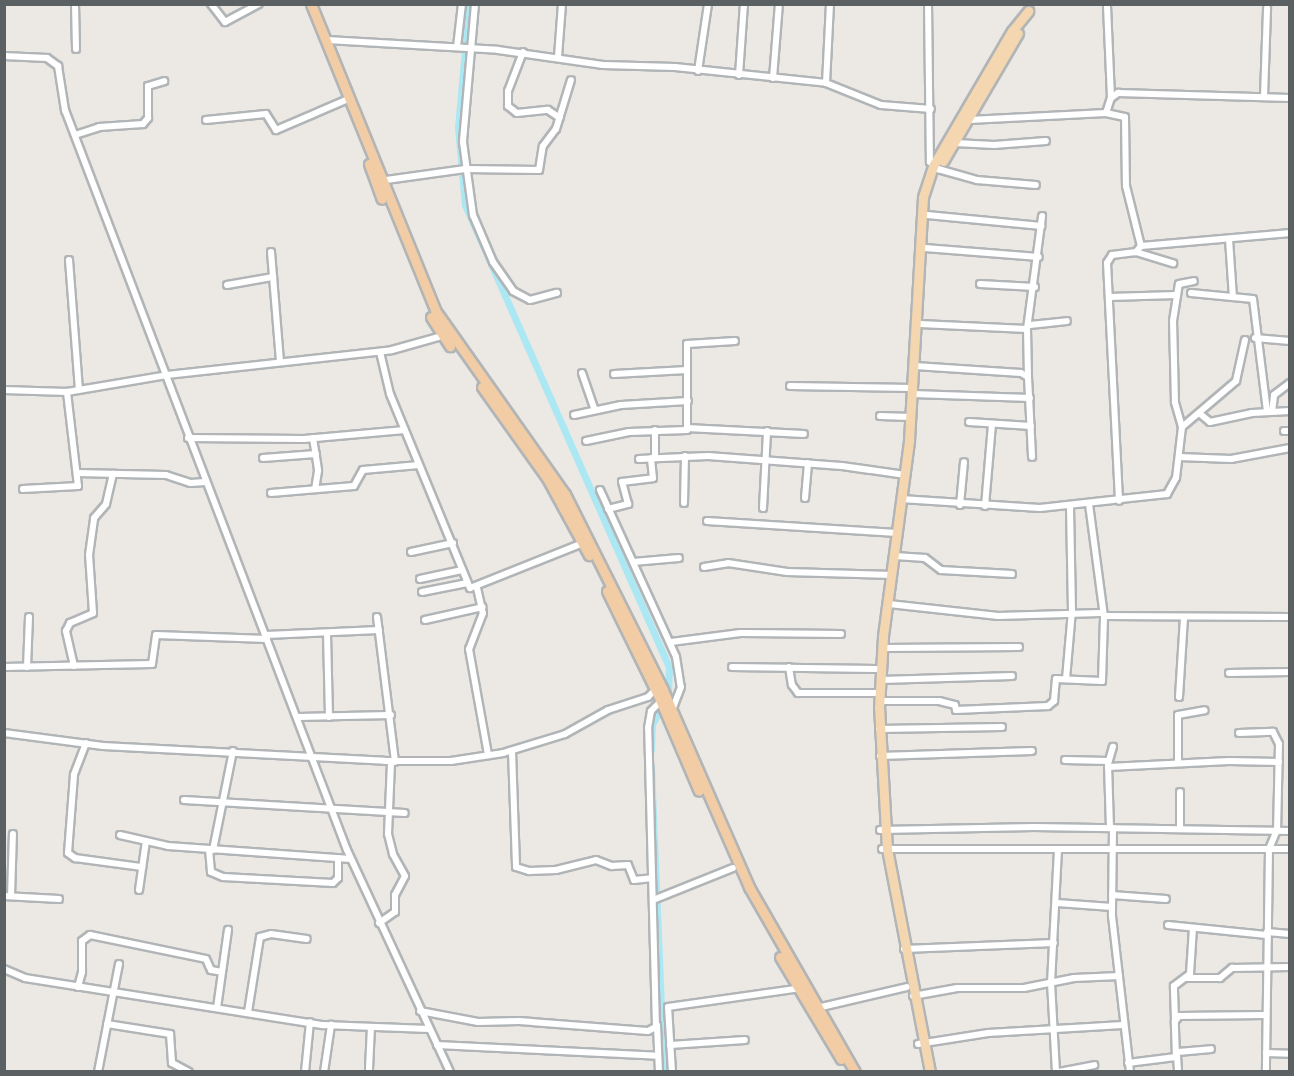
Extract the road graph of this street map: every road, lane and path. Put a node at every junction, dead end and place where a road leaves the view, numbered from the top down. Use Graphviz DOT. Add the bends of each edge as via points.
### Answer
graph roads {
  1 [pos="75,4"];
  2 [pos="212,4"];
  3 [pos="259,4"];
  4 [pos="304,4"];
  5 [pos="311,4"];
  6 [pos="462,4"];
  7 [pos="475,4"];
  8 [pos="562,4"];
  9 [pos="708,4"];
  10 [pos="744,4"];
  11 [pos="779,4"];
  12 [pos="830,4"];
  13 [pos="928,4"];
  14 [pos="1107,6"];
  15 [pos="1030,8"];
  16 [pos="1267,8"];
  17 [pos="327,40"];
  18 [pos="457,47"];
  19 [pos="471,48"];
  20 [pos="76,49"];
  21 [pos="523,52"];
  22 [pos="4,56"];
  23 [pos="558,57"];
  24 [pos="698,71"];
  25 [pos="739,75"];
  26 [pos="773,78"];
  27 [pos="572,80"];
  28 [pos="164,81"];
  29 [pos="826,83"];
  30 [pos="1290,90"];
  31 [pos="1264,96"];
  32 [pos="1111,98"];
  33 [pos="1289,98"];
  34 [pos="346,100"];
  35 [pos="931,109"];
  36 [pos="1106,113"];
  37 [pos="560,118"];
  38 [pos="206,120"];
  39 [pos="969,120"];
  40 [pos="75,135"];
  41 [pos="1046,141"];
  42 [pos="955,143"];
  43 [pos="936,168"];
  44 [pos="465,169"];
  45 [pos="379,182"];
  46 [pos="1036,185"];
  47 [pos="927,215"];
  48 [pos="1042,216"];
  49 [pos="1041,226"];
  50 [pos="1290,233"];
  51 [pos="1229,239"];
  52 [pos="925,248"];
  53 [pos="1138,249"];
  54 [pos="271,252"];
  55 [pos="1039,257"];
  56 [pos="69,260"];
  57 [pos="1173,263"];
  58 [pos="273,278"];
  59 [pos="1194,281"];
  60 [pos="980,284"];
  61 [pos="227,285"];
  62 [pos="1035,287"];
  63 [pos="557,293"];
  64 [pos="1191,293"];
  65 [pos="1177,295"];
  66 [pos="1109,297"];
  67 [pos="1233,297"];
  68 [pos="1068,321"];
  69 [pos="920,324"];
  70 [pos="1029,327"];
  71 [pos="445,335"];
  72 [pos="1255,338"];
  73 [pos="1245,340"];
  74 [pos="735,341"];
  75 [pos="1290,341"];
  76 [pos="380,351"];
  77 [pos="916,351"];
  78 [pos="280,362"];
  79 [pos="915,366"];
  80 [pos="687,370"];
  81 [pos="582,373"];
  82 [pos="614,374"];
  83 [pos="167,375"];
  84 [pos="1028,377"];
  85 [pos="1290,383"];
  86 [pos="790,386"];
  87 [pos="4,390"];
  88 [pos="79,390"];
  89 [pos="914,391"];
  90 [pos="67,392"];
  91 [pos="1030,398"];
  92 [pos="688,401"];
  93 [pos="595,410"];
  94 [pos="1290,411"];
  95 [pos="1270,412"];
  96 [pos="1199,413"];
  97 [pos="574,415"];
  98 [pos="880,416"];
  99 [pos="911,417"];
  100 [pos="969,422"];
  101 [pos="992,424"];
  102 [pos="1031,426"];
  103 [pos="687,428"];
  104 [pos="1182,428"];
  105 [pos="405,430"];
  106 [pos="655,430"];
  107 [pos="768,431"];
  108 [pos="804,434"];
  109 [pos="188,438"];
  110 [pos="314,438"];
  111 [pos="586,441"];
  112 [pos="1290,448"];
  113 [pos="316,453"];
  114 [pos="685,456"];
  115 [pos="1032,457"];
  116 [pos="1179,457"];
  117 [pos="263,458"];
  118 [pos="653,458"];
  119 [pos="639,459"];
  120 [pos="765,461"];
  121 [pos="964,462"];
  122 [pos="808,463"];
  123 [pos="419,465"];
  124 [pos="77,473"];
  125 [pos="112,474"];
  126 [pos="905,475"];
  127 [pos="206,482"];
  128 [pos="23,489"];
  129 [pos="315,489"];
  130 [pos="600,490"];
  131 [pos="271,493"];
  132 [pos="805,498"];
  133 [pos="901,499"];
  134 [pos="1119,501"];
  135 [pos="684,502"];
  136 [pos="1089,504"];
  137 [pos="960,505"];
  138 [pos="985,506"];
  139 [pos="1070,506"];
  140 [pos="763,508"];
  141 [pos="608,509"];
  142 [pos="708,521"];
  143 [pos="897,533"];
  144 [pos="453,543"];
  145 [pos="583,543"];
  146 [pos="411,552"];
  147 [pos="895,556"];
  148 [pos="679,558"];
  149 [pos="633,562"];
  150 [pos="704,567"];
  151 [pos="462,570"];
  152 [pos="1012,574"];
  153 [pos="892,575"];
  154 [pos="420,579"];
  155 [pos="466,583"];
  156 [pos="477,588"];
  157 [pos="422,592"];
  158 [pos="889,604"];
  159 [pos="483,607"];
  160 [pos="1102,614"];
  161 [pos="1068,616"];
  162 [pos="29,617"];
  163 [pos="377,617"];
  164 [pos="1290,617"];
  165 [pos="1184,618"];
  166 [pos="425,620"];
  167 [pos="379,630"];
  168 [pos="327,634"];
  169 [pos="841,634"];
  170 [pos="883,636"];
  171 [pos="267,637"];
  172 [pos="671,642"];
  173 [pos="1018,647"];
  174 [pos="884,648"];
  175 [pos="74,666"];
  176 [pos="4,667"];
  177 [pos="27,667"];
  178 [pos="732,667"];
  179 [pos="789,667"];
  180 [pos="876,669"];
  181 [pos="1290,672"];
  182 [pos="1229,673"];
  183 [pos="1012,676"];
  184 [pos="1066,679"];
  185 [pos="880,680"];
  186 [pos="658,687"];
  187 [pos="1179,696"];
  188 [pos="877,697"];
  189 [pos="661,701"];
  190 [pos="672,710"];
  191 [pos="1205,710"];
  192 [pos="391,715"];
  193 [pos="298,717"];
  194 [pos="329,717"];
  195 [pos="1002,727"];
  196 [pos="879,729"];
  197 [pos="4,733"];
  198 [pos="1239,733"];
  199 [pos="86,743"];
  200 [pos="1113,747"];
  201 [pos="512,750"];
  202 [pos="233,751"];
  203 [pos="1032,752"];
  204 [pos="312,755"];
  205 [pos="488,755"];
  206 [pos="879,756"];
  207 [pos="1065,760"];
  208 [pos="393,762"];
  209 [pos="1279,762"];
  210 [pos="1178,763"];
  211 [pos="1108,764"];
  212 [pos="1180,792"];
  213 [pos="184,800"];
  214 [pos="223,802"];
  215 [pos="331,807"];
  216 [pos="386,812"];
  217 [pos="405,813"];
  218 [pos="1111,828"];
  219 [pos="1180,828"];
  220 [pos="882,830"];
  221 [pos="1277,830"];
  222 [pos="1290,831"];
  223 [pos="13,834"];
  224 [pos="120,835"];
  225 [pos="146,841"];
  226 [pos="884,849"];
  227 [pos="1058,849"];
  228 [pos="1112,849"];
  229 [pos="1269,849"];
  230 [pos="1290,849"];
  231 [pos="211,850"];
  232 [pos="338,858"];
  233 [pos="351,859"];
  234 [pos="4,861"];
  235 [pos="13,861"];
  236 [pos="142,867"];
  237 [pos="733,868"];
  238 [pos="652,878"];
  239 [pos="746,888"];
  240 [pos="139,890"];
  241 [pos="1112,895"];
  242 [pos="8,896"];
  243 [pos="59,899"];
  244 [pos="655,899"];
  245 [pos="1166,899"];
  246 [pos="1057,903"];
  247 [pos="1112,907"];
  248 [pos="379,923"];
  249 [pos="1168,925"];
  250 [pos="1193,928"];
  251 [pos="228,930"];
  252 [pos="1266,934"];
  253 [pos="1290,934"];
  254 [pos="307,939"];
  255 [pos="1054,943"];
  256 [pos="904,949"];
  257 [pos="119,964"];
  258 [pos="1265,967"];
  259 [pos="1290,967"];
  260 [pos="4,969"];
  261 [pos="222,972"];
  262 [pos="1119,976"];
  263 [pos="1186,978"];
  264 [pos="1051,983"];
  265 [pos="78,987"];
  266 [pos="907,987"];
  267 [pos="801,988"];
  268 [pos="115,993"];
  269 [pos="914,996"];
  270 [pos="668,1007"];
  271 [pos="217,1008"];
  272 [pos="657,1008"];
  273 [pos="818,1008"];
  274 [pos="420,1011"];
  275 [pos="248,1012"];
  276 [pos="1265,1015"];
  277 [pos="1175,1019"];
  278 [pos="310,1022"];
  279 [pos="107,1024"];
  280 [pos="657,1024"];
  281 [pos="331,1025"];
  282 [pos="1123,1025"];
  283 [pos="371,1027"];
  284 [pos="1052,1027"];
  285 [pos="429,1029"];
  286 [pos="745,1040"];
  287 [pos="921,1043"];
  288 [pos="437,1045"];
  289 [pos="670,1045"];
  290 [pos="1211,1049"];
  291 [pos="1266,1053"];
  292 [pos="1177,1054"];
  293 [pos="1290,1054"];
  294 [pos="658,1056"];
  295 [pos="1128,1063"];
  296 [pos="1094,1065"];
  297 [pos="369,1069"];
  298 [pos="447,1069"];
  299 [pos="98,1071"];
  300 [pos="189,1071"];
  301 [pos="305,1071"];
  302 [pos="324,1071"];
  303 [pos="659,1071"];
  304 [pos="672,1071"];
  305 [pos="848,1071"];
  306 [pos="855,1071"];
  307 [pos="924,1071"];
  308 [pos="930,1071"];
  309 [pos="1058,1071"];
  310 [pos="1130,1071"];
  311 [pos="1178,1071"];
  312 [pos="1266,1071"];
  1 -- 20 [label="street"];
  2 -- 3 [label="street" via="225,22"];
  4 -- 34 [label="highway"];
  5 -- 17 [label="highway"];
  6 -- 18 [label="street"];
  7 -- 19 [label="street"];
  8 -- 23 [label="street"];
  9 -- 24 [label="street"];
  10 -- 25 [label="street"];
  11 -- 26 [label="street"];
  12 -- 29 [label="street"];
  13 -- 35 [label="street"];
  14 -- 32 [label="street"];
  15 -- 39 [label="main road"];
  15 -- 43 [label="main road" via="1012,31"];
  16 -- 31 [label="street"];
  17 -- 18 [label="street"];
  17 -- 45 [label="highway"];
  18 -- 19 [label="street"];
  19 -- 21 [label="street"];
  19 -- 44 [label="street" via="463,120"];
  21 -- 23 [label="street"];
  21 -- 37 [label="street" via="508,91 508,106 518,113 548,110"];
  22 -- 40 [label="street" via="54,61"];
  23 -- 24 [label="street" via="603,65"];
  24 -- 25 [label="street"];
  25 -- 26 [label="street"];
  26 -- 29 [label="street"];
  27 -- 37 [label="street"];
  28 -- 40 [label="street" via="148,86 148,118 143,124 99,127"];
  29 -- 35 [label="street" via="881,105"];
  30 -- 33 [label="street"];
  31 -- 32 [label="street" via="1118,93"];
  31 -- 33 [label="street"];
  32 -- 36 [label="street"];
  34 -- 38 [label="street" via="276,130 266,114"];
  34 -- 45 [label="highway"];
  35 -- 43 [label="street" via="930,157"];
  36 -- 39 [label="street"];
  36 -- 53 [label="street" via="1125,117 1126,186"];
  37 -- 44 [label="street" via="554,134 543,146 539,170"];
  39 -- 42 [label="main road"];
  40 -- 83 [label="street"];
  41 -- 42 [label="street"];
  42 -- 43 [label="main road"];
  43 -- 46 [label="street" via="993,183"];
  43 -- 47 [label="main road"];
  43 -- 77 [label="main road" via="923,197"];
  44 -- 45 [label="street"];
  44 -- 63 [label="street" via="473,215 505,281 530,300"];
  45 -- 71 [label="highway" via="417,287"];
  47 -- 49 [label="street"];
  47 -- 52 [label="main road"];
  48 -- 49 [label="street"];
  49 -- 55 [label="street"];
  50 -- 51 [label="street"];
  51 -- 53 [label="street"];
  51 -- 67 [label="street"];
  52 -- 55 [label="street"];
  52 -- 69 [label="main road"];
  53 -- 57 [label="street"];
  53 -- 66 [label="street" via="1109,256"];
  54 -- 58 [label="street"];
  55 -- 62 [label="street"];
  56 -- 88 [label="street"];
  58 -- 61 [label="street"];
  58 -- 78 [label="street"];
  59 -- 65 [label="street" via="1181,282"];
  60 -- 62 [label="street"];
  62 -- 70 [label="street"];
  64 -- 67 [label="street"];
  65 -- 66 [label="street"];
  65 -- 104 [label="street" via="1172,337 1175,402"];
  66 -- 134 [label="street"];
  67 -- 72 [label="street" via="1252,299"];
  68 -- 70 [label="street"];
  69 -- 70 [label="street"];
  69 -- 77 [label="main road"];
  70 -- 84 [label="street"];
  71 -- 76 [label="street"];
  71 -- 145 [label="highway" via="541,468"];
  71 -- 186 [label="highway" via="512,415 565,494"];
  72 -- 75 [label="street"];
  72 -- 95 [label="street"];
  73 -- 96 [label="street" via="1236,381"];
  74 -- 80 [label="street" via="688,342"];
  76 -- 78 [label="street"];
  76 -- 105 [label="street" via="390,394"];
  77 -- 79 [label="main road"];
  78 -- 83 [label="street"];
  79 -- 84 [label="street" via="1021,373"];
  79 -- 89 [label="main road"];
  80 -- 82 [label="street"];
  80 -- 92 [label="street"];
  81 -- 93 [label="street"];
  83 -- 88 [label="street"];
  83 -- 109 [label="street"];
  84 -- 91 [label="street"];
  85 -- 95 [label="street" via="1274,395"];
  86 -- 89 [label="street"];
  87 -- 90 [label="street"];
  88 -- 90 [label="street"];
  89 -- 91 [label="street"];
  89 -- 99 [label="main road"];
  90 -- 124 [label="street"];
  91 -- 102 [label="street"];
  92 -- 93 [label="street"];
  92 -- 103 [label="street"];
  93 -- 97 [label="street"];
  94 -- 95 [label="street"];
  95 -- 96 [label="street" via="1210,423"];
  96 -- 104 [label="street"];
  98 -- 99 [label="street"];
  99 -- 126 [label="main road"];
  100 -- 101 [label="street"];
  101 -- 102 [label="street"];
  101 -- 138 [label="street"];
  102 -- 115 [label="street"];
  103 -- 106 [label="street"];
  103 -- 107 [label="street"];
  104 -- 116 [label="street"];
  105 -- 110 [label="street"];
  105 -- 123 [label="street"];
  106 -- 111 [label="street" via="617,433"];
  106 -- 118 [label="street"];
  107 -- 108 [label="street"];
  107 -- 120 [label="street"];
  109 -- 110 [label="street"];
  109 -- 127 [label="street"];
  110 -- 113 [label="street"];
  112 -- 116 [label="street" via="1231,459"];
  113 -- 117 [label="street"];
  113 -- 129 [label="street"];
  114 -- 118 [label="street"];
  114 -- 120 [label="street"];
  114 -- 135 [label="street"];
  116 -- 134 [label="street" via="1176,478 1167,494"];
  118 -- 119 [label="street"];
  118 -- 141 [label="street" via="653,478 622,482 628,504"];
  120 -- 122 [label="street"];
  120 -- 140 [label="street"];
  121 -- 137 [label="street"];
  122 -- 126 [label="street"];
  122 -- 132 [label="street"];
  123 -- 129 [label="street" via="363,470 357,485"];
  123 -- 144 [label="street"];
  124 -- 125 [label="street"];
  124 -- 128 [label="street" via="76,489"];
  125 -- 127 [label="street" via="166,475 191,483"];
  125 -- 175 [label="street" via="106,504 94,518 89,555 93,613 70,623 66,631"];
  126 -- 133 [label="main road"];
  127 -- 171 [label="street"];
  129 -- 131 [label="street"];
  130 -- 141 [label="street"];
  133 -- 137 [label="street"];
  133 -- 143 [label="main road"];
  134 -- 136 [label="street"];
  136 -- 139 [label="street"];
  136 -- 160 [label="street"];
  137 -- 138 [label="street"];
  138 -- 139 [label="street"];
  139 -- 161 [label="street" via="1072,611"];
  141 -- 149 [label="street"];
  142 -- 143 [label="street"];
  143 -- 147 [label="main road"];
  144 -- 146 [label="street"];
  144 -- 151 [label="street"];
  145 -- 156 [label="street"];
  145 -- 186 [label="highway"];
  147 -- 152 [label="street" via="925,558 941,570"];
  147 -- 153 [label="main road"];
  148 -- 149 [label="street"];
  149 -- 172 [label="street"];
  150 -- 153 [label="street" via="728,563 787,572"];
  151 -- 154 [label="street"];
  151 -- 155 [label="street"];
  153 -- 158 [label="main road"];
  155 -- 156 [label="street"];
  155 -- 157 [label="street"];
  156 -- 159 [label="street"];
  158 -- 161 [label="street" via="998,616"];
  158 -- 170 [label="main road"];
  159 -- 166 [label="street"];
  159 -- 205 [label="street" via="469,649"];
  160 -- 161 [label="street"];
  160 -- 165 [label="street"];
  160 -- 184 [label="street" via="1102,681"];
  161 -- 184 [label="street"];
  162 -- 177 [label="street"];
  163 -- 167 [label="street"];
  164 -- 165 [label="street"];
  165 -- 187 [label="street"];
  167 -- 168 [label="street"];
  167 -- 192 [label="street"];
  168 -- 171 [label="street"];
  168 -- 194 [label="street"];
  169 -- 172 [label="street" via="740,633"];
  170 -- 174 [label="main road"];
  170 -- 180 [label="main road"];
  171 -- 175 [label="street" via="156,635 152,664"];
  171 -- 193 [label="street"];
  172 -- 190 [label="street" via="681,679"];
  173 -- 174 [label="street"];
  174 -- 185 [label="main road"];
  175 -- 177 [label="street"];
  176 -- 177 [label="street"];
  178 -- 179 [label="street"];
  179 -- 180 [label="street"];
  179 -- 188 [label="street" via="792,685 798,693"];
  180 -- 188 [label="main road"];
  181 -- 182 [label="street"];
  183 -- 185 [label="street"];
  184 -- 188 [label="street" via="1054,681 1054,701 1044,707 956,710 955,705 939,701"];
  185 -- 188 [label="main road"];
  186 -- 189 [label="highway"];
  186 -- 190 [label="highway"];
  186 -- 201 [label="street" via="648,697 608,710 565,734"];
  188 -- 196 [label="main road"];
  188 -- 220 [label="main road"];
  189 -- 237 [label="highway"];
  189 -- 238 [label="street" via="651,711 648,728"];
  190 -- 239 [label="highway"];
  191 -- 210 [label="street" via="1178,715"];
  192 -- 194 [label="street"];
  192 -- 208 [label="street"];
  193 -- 194 [label="street"];
  193 -- 204 [label="street"];
  195 -- 196 [label="street"];
  196 -- 206 [label="main road"];
  197 -- 199 [label="street"];
  198 -- 209 [label="street" via="1276,734"];
  199 -- 202 [label="street"];
  199 -- 236 [label="street" via="74,775 68,853 75,858"];
  200 -- 211 [label="street"];
  201 -- 205 [label="street"];
  201 -- 238 [label="street" via="516,867 555,870 596,860 612,866 628,865 634,880"];
  202 -- 204 [label="street"];
  202 -- 214 [label="street"];
  203 -- 206 [label="street" via="947,751"];
  204 -- 208 [label="street"];
  204 -- 215 [label="street"];
  205 -- 208 [label="street"];
  206 -- 220 [label="main road"];
  207 -- 211 [label="street"];
  208 -- 216 [label="street"];
  209 -- 210 [label="street"];
  209 -- 221 [label="street"];
  210 -- 211 [label="street"];
  211 -- 218 [label="street"];
  212 -- 219 [label="street"];
  213 -- 214 [label="street"];
  214 -- 215 [label="street"];
  214 -- 231 [label="street"];
  215 -- 216 [label="street"];
  215 -- 233 [label="street"];
  216 -- 217 [label="street"];
  216 -- 248 [label="street" via="391,850 405,876 395,895 394,912"];
  218 -- 219 [label="street"];
  218 -- 220 [label="street"];
  218 -- 228 [label="street"];
  219 -- 221 [label="street"];
  220 -- 226 [label="main road"];
  221 -- 222 [label="street"];
  221 -- 229 [label="street"];
  223 -- 235 [label="street"];
  224 -- 225 [label="street"];
  225 -- 231 [label="street"];
  225 -- 236 [label="street"];
  226 -- 227 [label="street"];
  226 -- 256 [label="main road"];
  226 -- 266 [label="main road"];
  227 -- 228 [label="street"];
  227 -- 246 [label="street"];
  228 -- 229 [label="street"];
  228 -- 241 [label="street"];
  229 -- 230 [label="street"];
  229 -- 252 [label="street"];
  231 -- 232 [label="street"];
  231 -- 232 [label="street" via="211,872 223,877 333,883 339,878"];
  232 -- 233 [label="street"];
  233 -- 248 [label="street"];
  234 -- 235 [label="street"];
  235 -- 242 [label="street"];
  236 -- 240 [label="street"];
  237 -- 239 [label="highway"];
  237 -- 244 [label="street"];
  238 -- 244 [label="street"];
  239 -- 267 [label="highway"];
  241 -- 245 [label="street"];
  241 -- 247 [label="street"];
  242 -- 243 [label="street"];
  244 -- 272 [label="street"];
  246 -- 247 [label="street"];
  246 -- 255 [label="street"];
  247 -- 262 [label="street"];
  248 -- 274 [label="street"];
  249 -- 250 [label="street"];
  250 -- 252 [label="street"];
  250 -- 263 [label="street" via="1190,974"];
  251 -- 261 [label="street"];
  252 -- 253 [label="street"];
  252 -- 258 [label="street"];
  254 -- 275 [label="street" via="271,933 260,937"];
  255 -- 256 [label="street"];
  255 -- 264 [label="street"];
  256 -- 269 [label="main road"];
  257 -- 268 [label="street"];
  258 -- 259 [label="street"];
  258 -- 263 [label="street" via="1232,968 1214,979"];
  258 -- 276 [label="street"];
  260 -- 265 [label="street" via="17,976"];
  261 -- 265 [label="street" via="211,969 206,959 90,935 82,941"];
  261 -- 271 [label="street"];
  262 -- 264 [label="street"];
  262 -- 282 [label="street"];
  263 -- 277 [label="street" via="1174,986"];
  264 -- 269 [label="street" via="1005,990 957,988"];
  264 -- 284 [label="street"];
  265 -- 268 [label="street"];
  266 -- 273 [label="street"];
  266 -- 287 [label="main road"];
  267 -- 270 [label="street"];
  267 -- 273 [label="highway"];
  267 -- 305 [label="highway"];
  268 -- 271 [label="street"];
  268 -- 279 [label="street"];
  269 -- 287 [label="main road"];
  270 -- 272 [label="street"];
  270 -- 289 [label="street"];
  271 -- 275 [label="street"];
  272 -- 280 [label="street"];
  273 -- 306 [label="highway"];
  274 -- 280 [label="street" via="486,1023 519,1021 648,1031"];
  274 -- 285 [label="street"];
  275 -- 278 [label="street"];
  276 -- 277 [label="street" via="1194,1015"];
  276 -- 291 [label="street"];
  277 -- 292 [label="street"];
  278 -- 281 [label="street"];
  278 -- 301 [label="street"];
  279 -- 299 [label="street"];
  279 -- 300 [label="street" via="170,1034 172,1063"];
  280 -- 294 [label="street"];
  281 -- 283 [label="street"];
  281 -- 302 [label="street"];
  282 -- 284 [label="street"];
  282 -- 295 [label="street"];
  283 -- 285 [label="street"];
  283 -- 297 [label="street"];
  284 -- 287 [label="street"];
  284 -- 309 [label="street"];
  285 -- 288 [label="street"];
  286 -- 289 [label="street"];
  287 -- 307 [label="main road"];
  287 -- 308 [label="main road"];
  288 -- 294 [label="street"];
  288 -- 298 [label="street"];
  289 -- 304 [label="street"];
  290 -- 292 [label="street"];
  291 -- 293 [label="street"];
  291 -- 312 [label="street"];
  292 -- 295 [label="street"];
  292 -- 311 [label="street"];
  294 -- 303 [label="street"];
  295 -- 310 [label="street"];
  296 -- 309 [label="street"];
}
